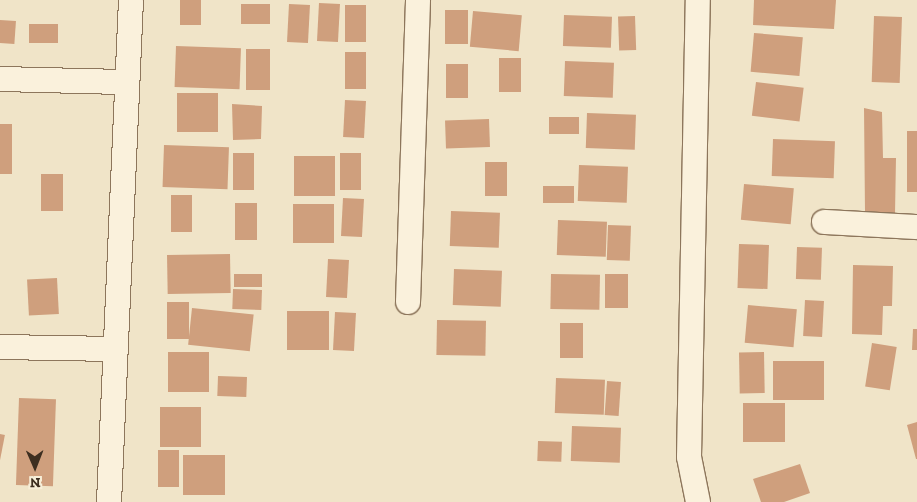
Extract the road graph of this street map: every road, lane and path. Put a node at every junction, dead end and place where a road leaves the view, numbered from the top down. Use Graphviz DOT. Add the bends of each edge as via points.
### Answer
graph roads {
  1 [pos="131,0"];
  2 [pos="418,0"];
  3 [pos="698,0"];
  4 [pos="0,79"];
  5 [pos="127,82"];
  6 [pos="824,222"];
  7 [pos="917,227"];
  8 [pos="408,302"];
  9 [pos="0,347"];
  10 [pos="116,350"];
  11 [pos="109,502"];
  12 [pos="698,502"];
  1 -- 5 [label="street"];
  2 -- 8 [label="street"];
  3 -- 12 [label="street" via="689,457"];
  4 -- 5 [label="street"];
  5 -- 10 [label="street"];
  6 -- 7 [label="street"];
  9 -- 10 [label="street"];
  10 -- 11 [label="street"];
}
